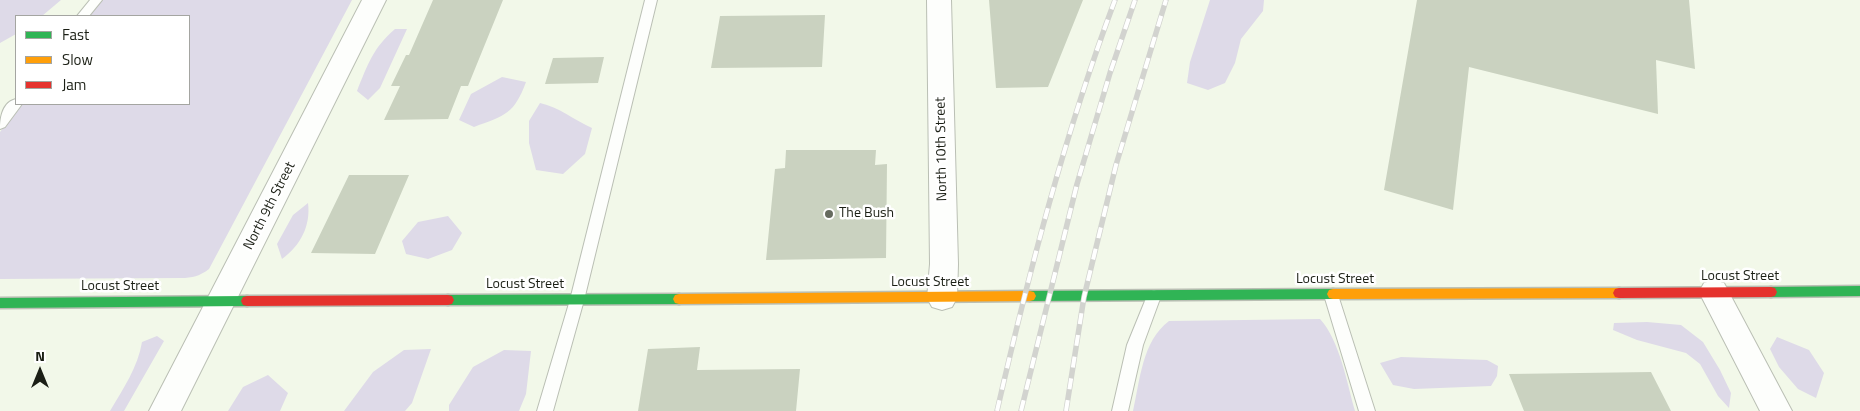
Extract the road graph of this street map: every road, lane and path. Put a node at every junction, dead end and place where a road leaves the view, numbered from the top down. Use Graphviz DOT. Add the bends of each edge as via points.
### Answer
graph roads {
  1 [pos="96,0"];
  2 [pos="374,0"];
  3 [pos="652,0"];
  4 [pos="939,0"];
  5 [pos="84,15"];
  6 [pos="15,104"];
  7 [pos="0,124"];
  8 [pos="1860,291"];
  9 [pos="1714,292"];
  10 [pos="1331,295"];
  11 [pos="1154,296"];
  12 [pos="942,298"];
  13 [pos="577,300"];
  14 [pos="221,302"];
  15 [pos="0,303"];
  16 [pos="165,411"];
  17 [pos="545,411"];
  18 [pos="1120,411"];
  19 [pos="1367,411"];
  20 [pos="1776,411"];
  1 -- 5 [label="lane"];
  2 -- 14 [label="street, North 9th Street"];
  3 -- 13 [label="lane"];
  4 -- 12 [label="street, North 10th Street"];
  6 -- 7 [label="lane"];
  8 -- 9 [label="street, Locust Street"];
  9 -- 10 [label="street, Locust Street"];
  9 -- 20 [label="street"];
  10 -- 11 [label="street, Locust Street"];
  10 -- 19 [label="lane"];
  11 -- 12 [label="street, Locust Street"];
  11 -- 18 [label="lane" via="1135,345"];
  12 -- 13 [label="street, Locust Street"];
  13 -- 14 [label="street, Locust Street"];
  13 -- 17 [label="lane"];
  14 -- 15 [label="street, Locust Street"];
  14 -- 16 [label="street, North 9th Street"];
}
